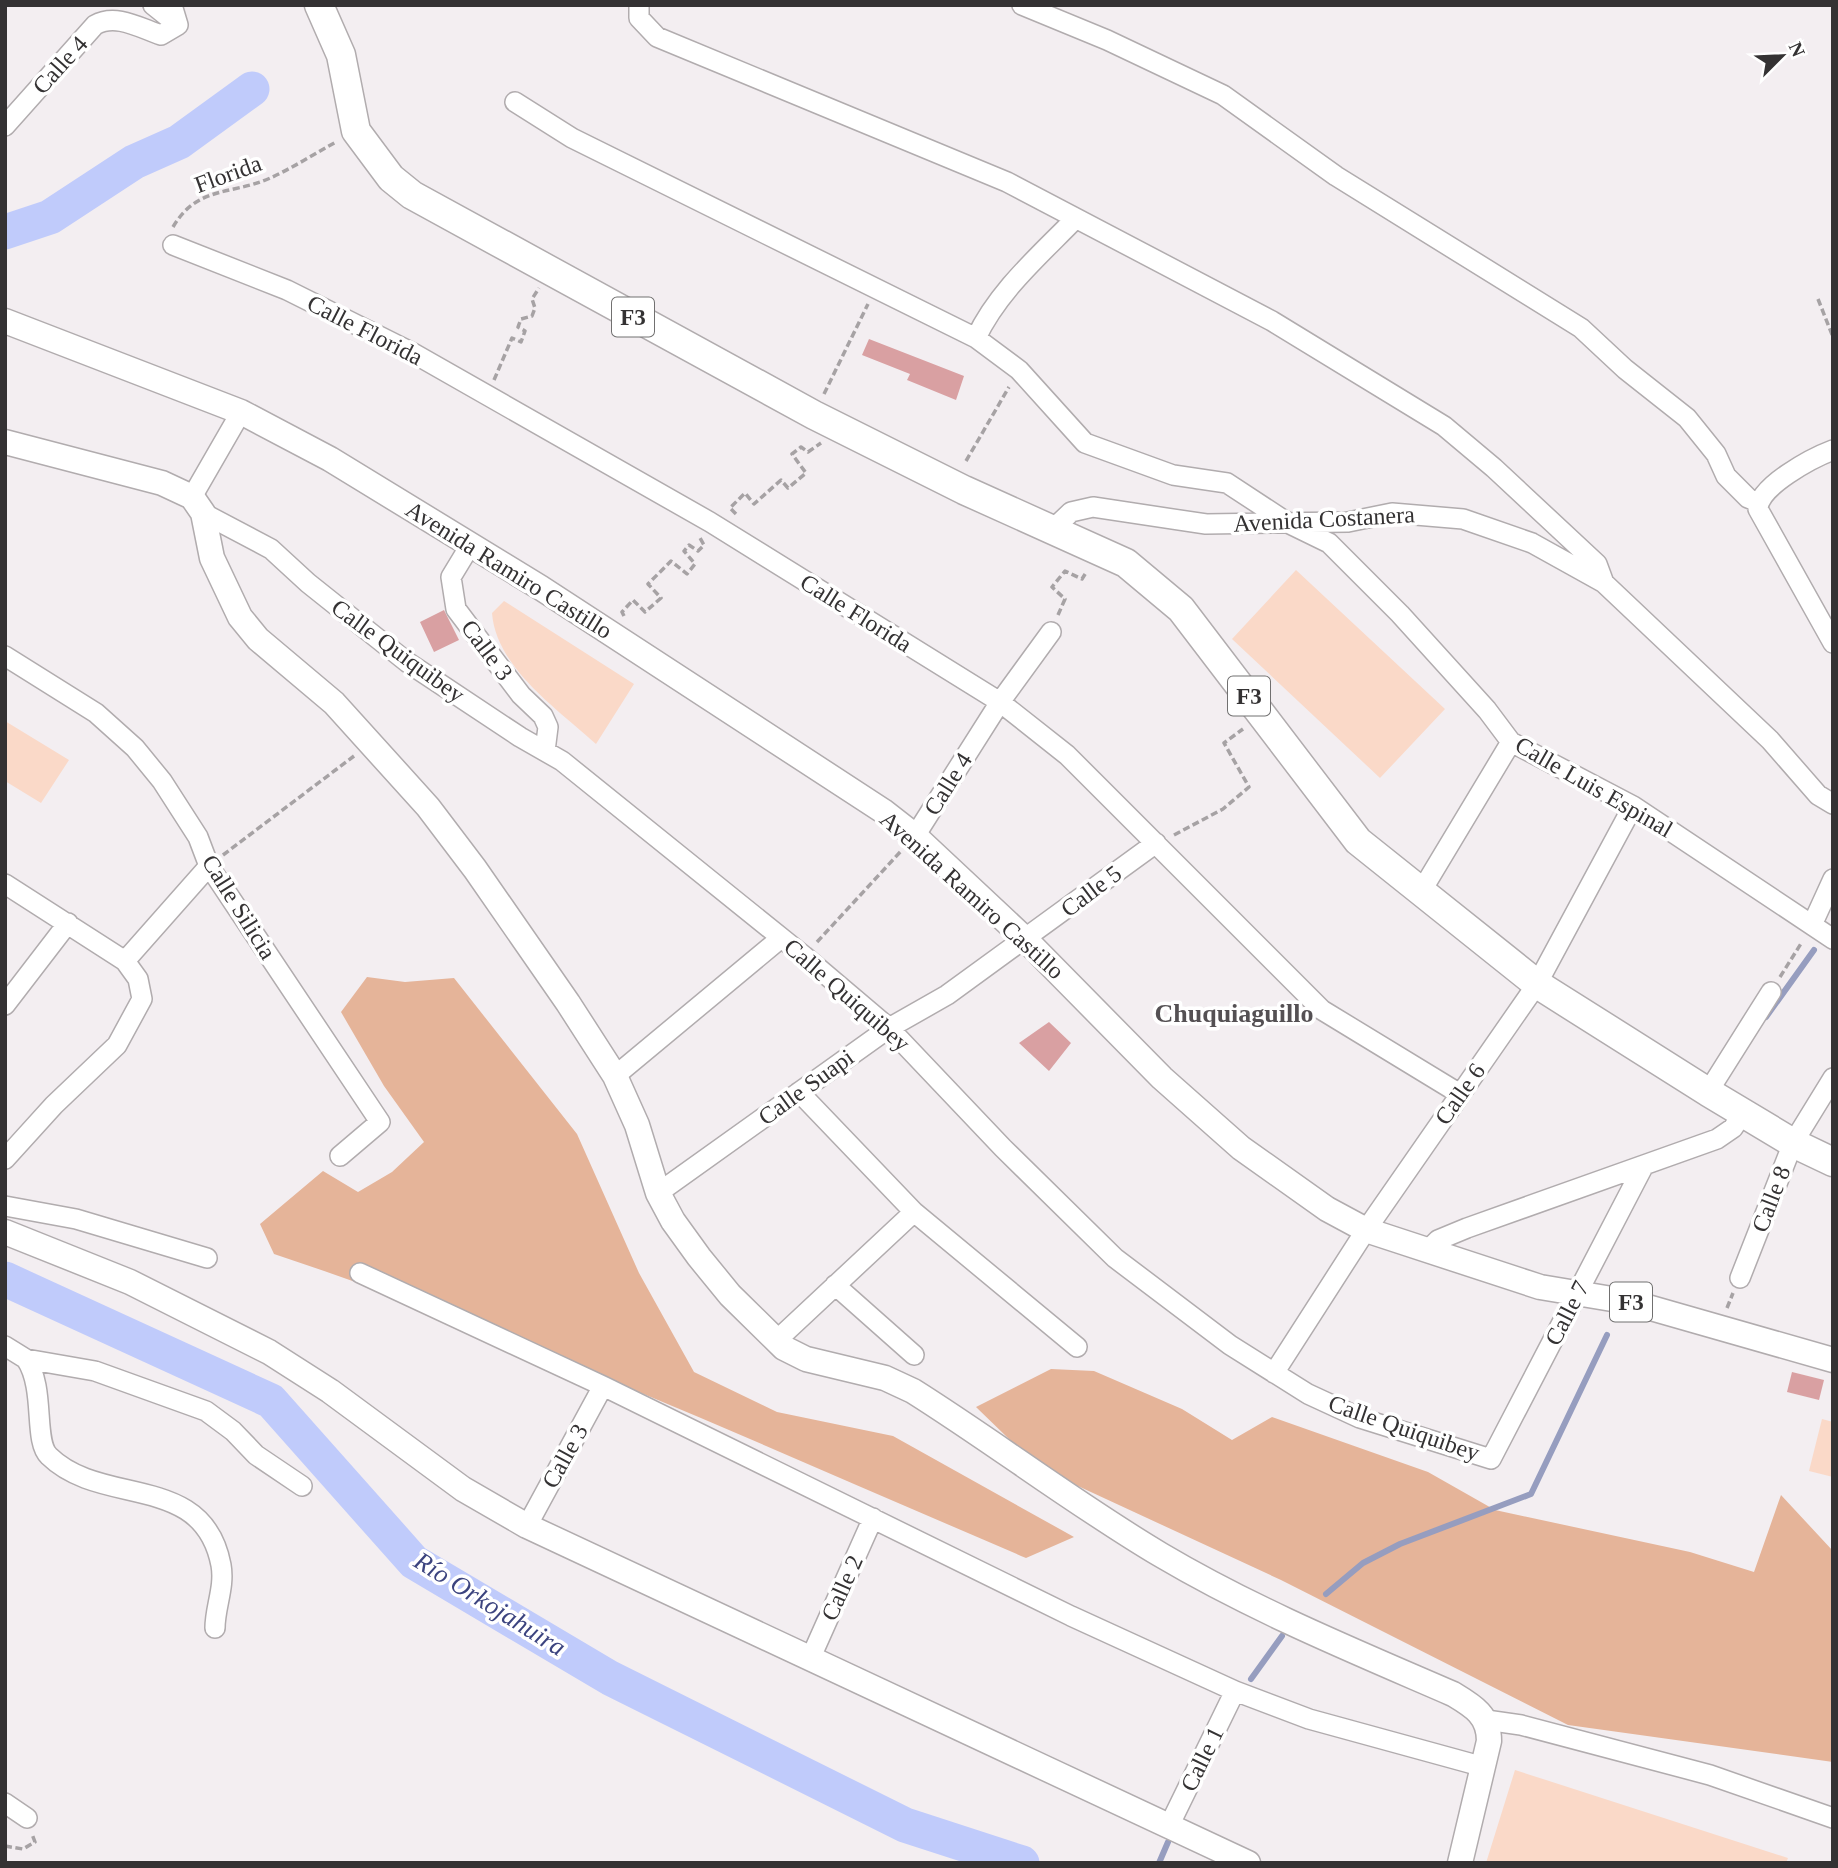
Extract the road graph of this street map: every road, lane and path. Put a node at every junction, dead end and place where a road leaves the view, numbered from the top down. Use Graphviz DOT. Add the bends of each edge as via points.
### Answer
graph roads {
  1 [pos="153,5"];
  2 [pos="172,5"];
  3 [pos="319,5"];
  4 [pos="639,5"];
  5 [pos="1022,5"];
  6 [pos="178,25"];
  7 [pos="515,102"];
  8 [pos="5,126"];
  9 [pos="356,131"];
  10 [pos="1075,219"];
  11 [pos="173,245"];
  12 [pos="549,271"];
  13 [pos="876,289"];
  14 [pos="1818,299"];
  15 [pos="5,321"];
  16 [pos="1833,337"];
  17 [pos="976,338"];
  18 [pos="1018,370"];
  19 [pos="487,396"];
  20 [pos="241,412"];
  21 [pos="814,415"];
  22 [pos="6,445"];
  23 [pos="1833,450"];
  24 [pos="966,461"];
  25 [pos="1758,502"];
  26 [pos="198,505"];
  27 [pos="1288,523"];
  28 [pos="1054,529"];
  29 [pos="471,544"];
  30 [pos="1100,552"];
  31 [pos="1604,583"];
  32 [pos="1051,632"];
  33 [pos="1833,643"];
  34 [pos="5,656"];
  35 [pos="1000,702"];
  36 [pos="1263,713"];
  37 [pos="372,742"];
  38 [pos="1511,742"];
  39 [pos="545,751"];
  40 [pos="1833,804"];
  41 [pos="1633,806"];
  42 [pos="915,836"];
  43 [pos="1156,843"];
  44 [pos="209,866"];
  45 [pos="1833,879"];
  46 [pos="5,884"];
  47 [pos="1422,890"];
  48 [pos="68,923"];
  49 [pos="1812,925"];
  50 [pos="781,938"];
  51 [pos="1025,939"];
  52 [pos="1833,939"];
  53 [pos="804,956"];
  54 [pos="125,961"];
  55 [pos="1536,984"];
  56 [pos="1771,992"];
  57 [pos="6,1002"];
  58 [pos="889,1028"];
  59 [pos="615,1076"];
  60 [pos="1833,1078"];
  61 [pos="799,1092"];
  62 [pos="1708,1092"];
  63 [pos="1460,1094"];
  64 [pos="1743,1114"];
  65 [pos="1793,1143"];
  66 [pos="340,1156"];
  67 [pos="5,1159"];
  68 [pos="1833,1162"];
  69 [pos="1643,1167"];
  70 [pos="658,1193"];
  71 [pos="5,1206"];
  72 [pos="914,1212"];
  73 [pos="1366,1230"];
  74 [pos="6,1236"];
  75 [pos="1427,1251"];
  76 [pos="207,1258"];
  77 [pos="360,1273"];
  78 [pos="1740,1278"];
  79 [pos="835,1285"];
  80 [pos="1578,1292"];
  81 [pos="1718,1326"];
  82 [pos="777,1340"];
  83 [pos="5,1346"];
  84 [pos="1077,1347"];
  85 [pos="914,1355"];
  86 [pos="26,1359"];
  87 [pos="1833,1360"];
  88 [pos="1274,1373"];
  89 [pos="603,1386"];
  90 [pos="1491,1459"];
  91 [pos="302,1486"];
  92 [pos="873,1518"];
  93 [pos="527,1526"];
  94 [pos="215,1628"];
  95 [pos="811,1657"];
  96 [pos="1235,1691"];
  97 [pos="1486,1720"];
  98 [pos="1484,1767"];
  99 [pos="5,1803"];
  100 [pos="27,1818"];
  101 [pos="1833,1818"];
  102 [pos="1169,1826"];
  103 [pos="5,1846"];
  104 [pos="1248,1863"];
  105 [pos="1460,1863"];
  1 -- 6 [label="street"];
  2 -- 6 [label="street"];
  3 -- 9 [label="highway, F3" via="341,55"];
  4 -- 10 [label="street" via="639,18 657,37 1007,182"];
  5 -- 25 [label="street" via="1223,95 1336,176 1581,328 1688,418 1716,454 1726,477"];
  6 -- 8 [label="street, Calle 4" via="161,35 105,19"];
  7 -- 13 [label="street, Calle Luis Espinal" via="572,138"];
  9 -- 11 [label="path, Florida" via="267,180 208,194 181,212 171,231"];
  9 -- 12 [label="highway, F3" via="391,178 412,195"];
  10 -- 17 [label="street" via="1008,288"];
  10 -- 31 [label="street" via="1272,321 1444,426 1597,564"];
  11 -- 19 [label="street, Calle Florida" via="287,290"];
  12 -- 19 [label="path" via="532,299 532,316 521,320 518,327 525,331 521,342 512,338"];
  12 -- 21 [label="highway, F3"];
  13 -- 17 [label="street, Calle Luis Espinal"];
  13 -- 21 [label="path"];
  14 -- 16 [label="path"];
  15 -- 20 [label="main road, Avenida Ramiro Castillo / F3"];
  17 -- 18 [label="street, Calle Luis Espinal"];
  18 -- 24 [label="path"];
  18 -- 27 [label="street, Calle Luis Espinal" via="1084,443 1173,475 1227,483"];
  19 -- 35 [label="street, Calle Florida" via="710,522"];
  20 -- 26 [label="street"];
  20 -- 29 [label="main road, Avenida Ramiro Castillo / F3" via="330,459"];
  21 -- 28 [label="highway, F3"];
  22 -- 26 [label="main road" via="162,483"];
  23 -- 25 [label="street" via="1763,492"];
  25 -- 33 [label="street" via="1765,526"];
  26 -- 37 [label="main road" via="212,558 240,617 258,639 334,702"];
  26 -- 39 [label="street, Calle Quiquibey" via="271,549 407,662"];
  27 -- 28 [label="street, Avenida Costanera" via="1206,524 1093,507 1071,512"];
  27 -- 31 [label="street, Avenida Costanera" via="1348,522 1392,513 1463,519 1532,543"];
  27 -- 38 [label="street, Calle Luis Espinal" via="1329,543 1408,622"];
  28 -- 30 [label="highway, F3"];
  29 -- 39 [label="street, Calle 3" via="451,577 456,609 521,695 543,716 548,727"];
  29 -- 42 [label="main road, Avenida Ramiro Castillo / F3"];
  30 -- 32 [label="path" via="1082,579 1065,571 1052,587 1065,599"];
  30 -- 36 [label="highway, F3" via="1126,563 1181,609"];
  31 -- 40 [label="street, Avenida Costanera" via="1770,740 1818,795"];
  32 -- 35 [label="street, Calle 4"];
  34 -- 44 [label="street, Calle Silicia" via="96,713 135,748 182,809"];
  35 -- 42 [label="street, Calle 4"];
  35 -- 43 [label="street, Calle Florida" via="1067,755"];
  36 -- 43 [label="path" via="1224,743 1249,787 1223,809"];
  36 -- 47 [label="highway, F3" via="1358,841"];
  37 -- 44 [label="path"];
  37 -- 59 [label="main road" via="475,869"];
  38 -- 41 [label="street, Calle Luis Espinal"];
  38 -- 47 [label="street"];
  39 -- 50 [label="street, Calle Quiquibey"];
  41 -- 49 [label="street, Calle Luis Espinal"];
  41 -- 55 [label="street, Calle 6"];
  42 -- 51 [label="main road, Avenida Ramiro Castillo / F3"];
  42 -- 53 [label="path, Calle 4"];
  43 -- 51 [label="street, Calle 5"];
  43 -- 63 [label="street, Calle Florida" via="1322,1010"];
  44 -- 54 [label="street"];
  44 -- 66 [label="street, Calle Silicia" via="380,1122"];
  45 -- 49 [label="street"];
  46 -- 48 [label="street"];
  47 -- 55 [label="highway, F3"];
  48 -- 54 [label="street"];
  48 -- 57 [label="street"];
  49 -- 52 [label="street, Calle Luis Espinal"];
  49 -- 56 [label="path"];
  50 -- 53 [label="street, Calle Quiquibey"];
  50 -- 59 [label="street"];
  51 -- 58 [label="street, Calle Suapi" via="947,995"];
  51 -- 73 [label="main road, Avenida Ramiro Castillo / F3" via="1162,1078 1241,1148 1327,1209"];
  53 -- 58 [label="street, Calle Quiquibey"];
  54 -- 67 [label="street" via="138,979 142,999 117,1045"];
  55 -- 62 [label="highway, F3"];
  55 -- 63 [label="street, Calle 6"];
  56 -- 62 [label="street"];
  58 -- 61 [label="street, Calle Suapi"];
  58 -- 88 [label="street, Calle Quiquibey" via="1115,1258"];
  59 -- 70 [label="main road" via="637,1125"];
  60 -- 65 [label="street, Calle 8"];
  61 -- 70 [label="street, Calle Suapi"];
  61 -- 72 [label="street"];
  62 -- 64 [label="highway, F3"];
  63 -- 73 [label="street, Calle 6"];
  64 -- 65 [label="highway, F3"];
  64 -- 69 [label="street" via="1733,1129 1717,1139"];
  65 -- 68 [label="highway, F3"];
  65 -- 78 [label="street, Calle 8"];
  69 -- 75 [label="street" via="1467,1228 1438,1240"];
  69 -- 80 [label="street, Calle 7"];
  70 -- 82 [label="main road" via="706,1267"];
  71 -- 76 [label="street" via="76,1219"];
  72 -- 79 [label="street"];
  72 -- 84 [label="street"];
  73 -- 75 [label="main road, Avenida Ramiro Castillo / F3"];
  73 -- 88 [label="street, Calle 6"];
  74 -- 93 [label="main road" via="130,1282 270,1352 463,1489"];
  75 -- 80 [label="main road, Avenida Ramiro Castillo / F3" via="1540,1287"];
  77 -- 89 [label="street"];
  78 -- 81 [label="path"];
  79 -- 82 [label="street"];
  79 -- 85 [label="street"];
  80 -- 81 [label="main road, Avenida Ramiro Castillo / F3" via="1630,1301"];
  80 -- 90 [label="street, Calle 7"];
  81 -- 87 [label="main road, Avenida Ramiro Castillo / F3"];
  82 -- 97 [label="main road" via="806,1359 885,1378 913,1391 1076,1503 1163,1556 1242,1600 1453,1694"];
  83 -- 86 [label="street"];
  86 -- 91 [label="street" via="95,1371 205,1411 256,1455"];
  86 -- 94 [label="street" via="37,1380 41,1439 47,1455 66,1469 107,1486 183,1506 207,1530 222,1566"];
  88 -- 90 [label="street, Calle Quiquibey" via="1360,1418"];
  89 -- 92 [label="street"];
  89 -- 93 [label="street, Calle 3"];
  92 -- 95 [label="street, Calle 2"];
  92 -- 96 [label="street"];
  93 -- 95 [label="main road"];
  95 -- 102 [label="main road"];
  96 -- 98 [label="street" via="1309,1719"];
  96 -- 102 [label="street, Calle 1"];
  97 -- 98 [label="main road" via="1489,1741"];
  97 -- 101 [label="street" via="1710,1775"];
  98 -- 105 [label="main road"];
  99 -- 100 [label="street"];
  100 -- 103 [label="path" via="35,1842 23,1849"];
  102 -- 104 [label="main road"];
}
